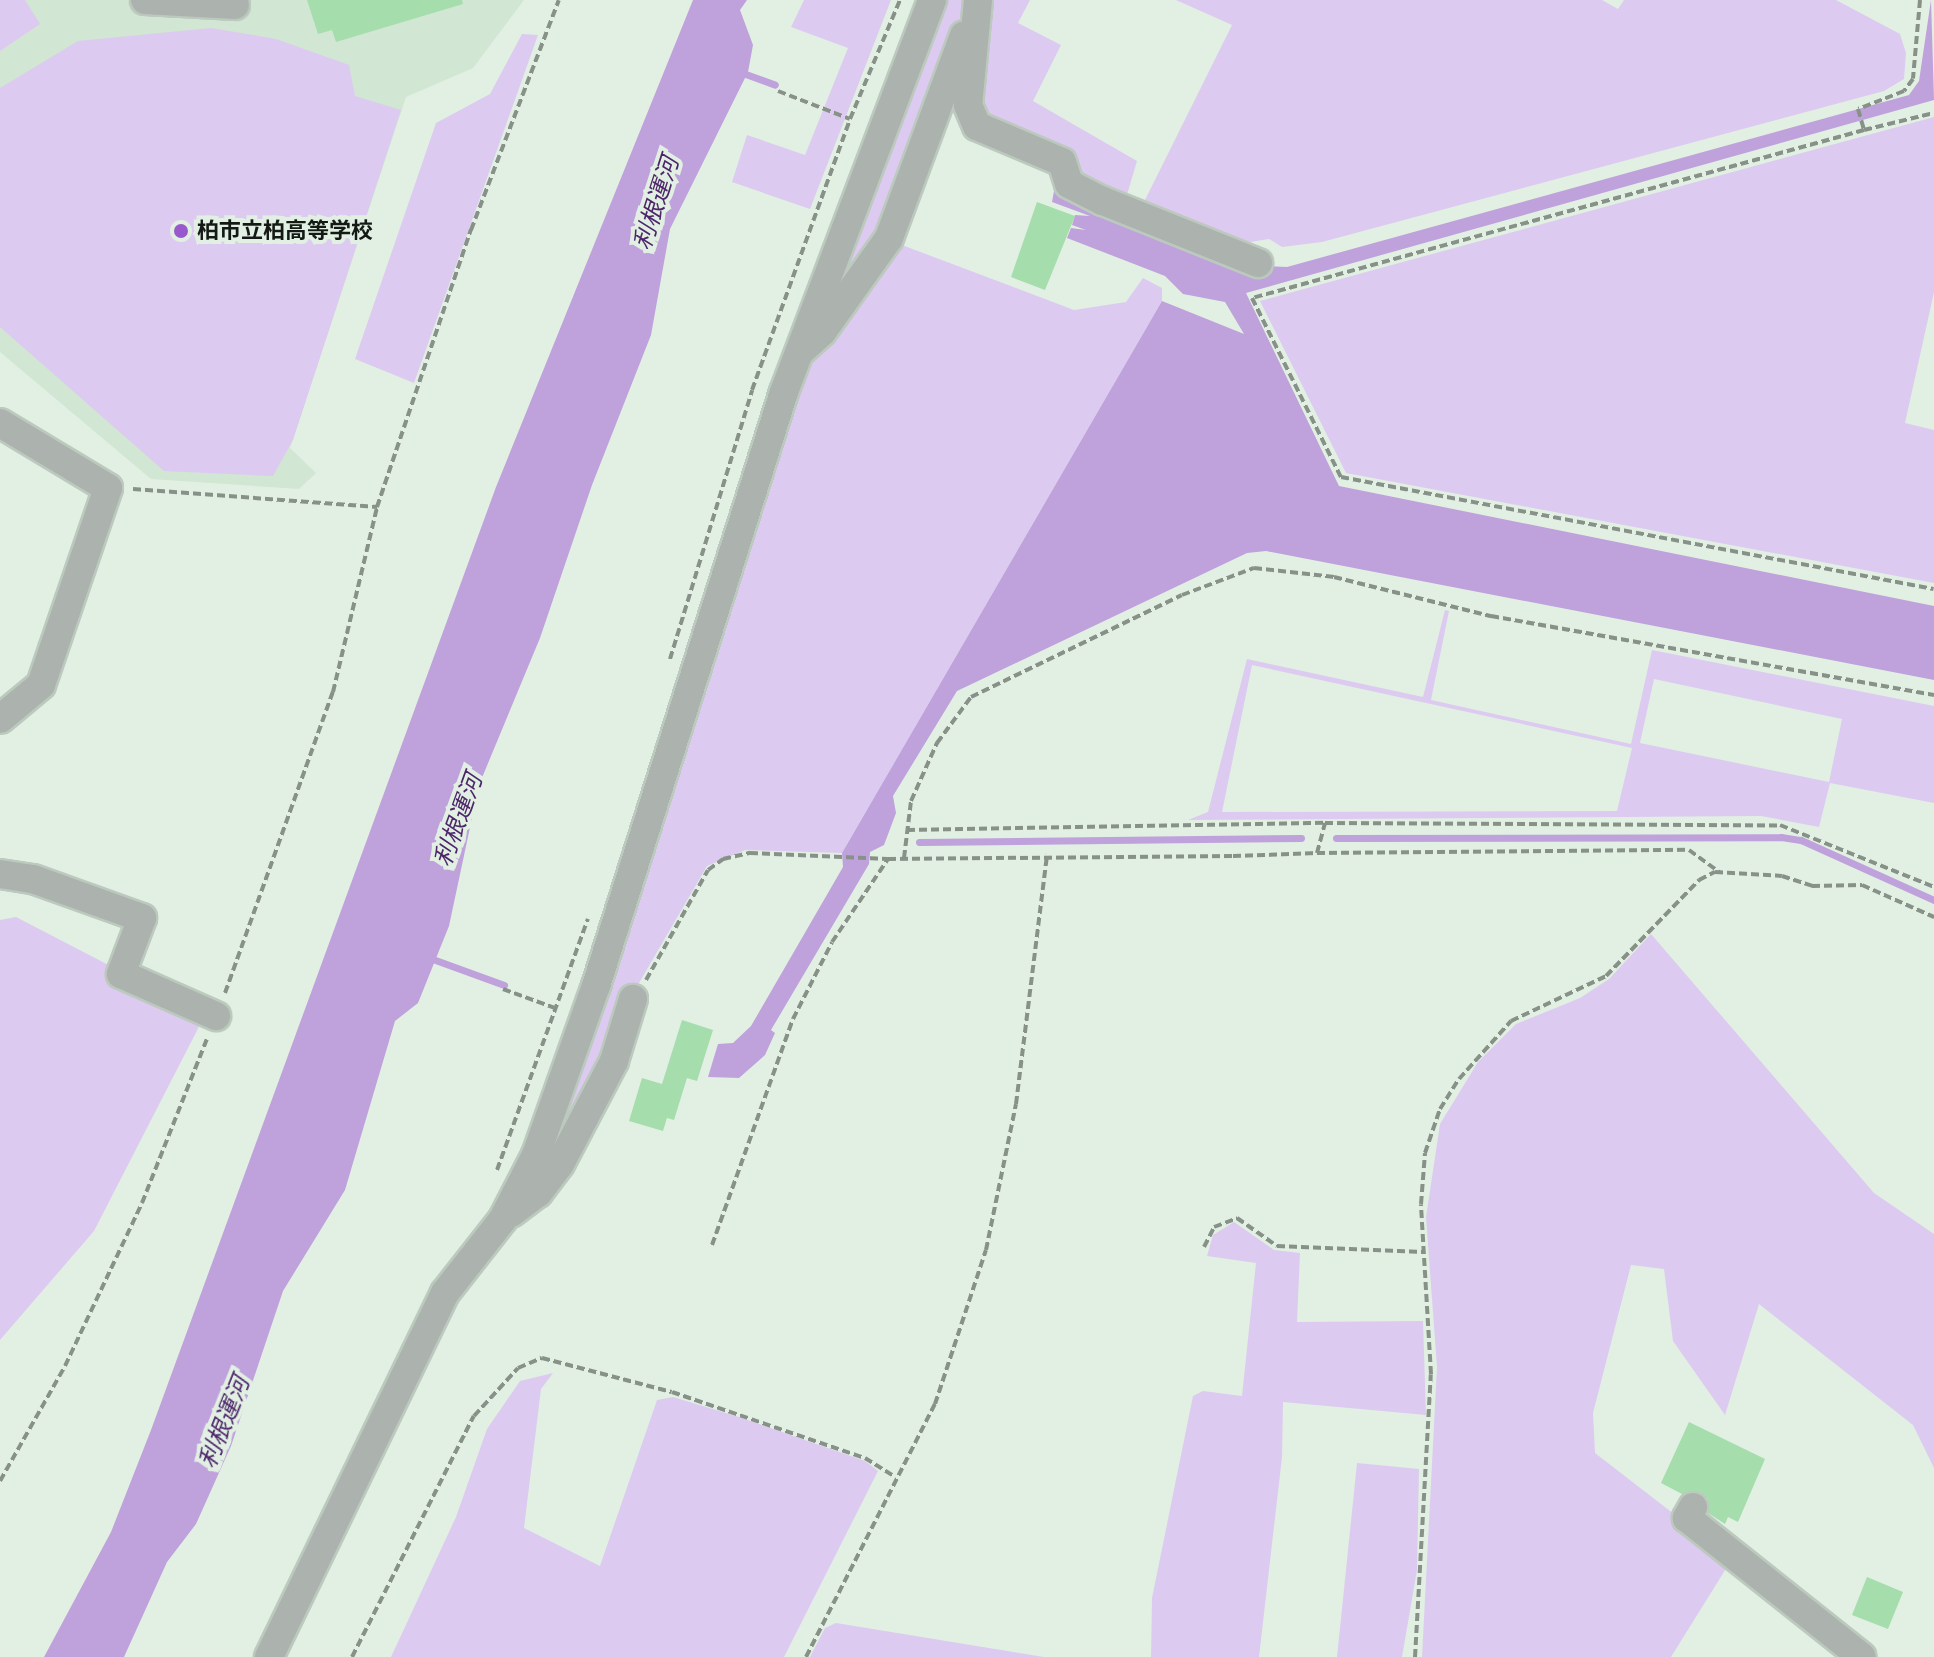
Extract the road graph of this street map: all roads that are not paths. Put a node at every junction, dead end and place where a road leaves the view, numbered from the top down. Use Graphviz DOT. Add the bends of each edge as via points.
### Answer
graph roads {
  1 [pos="145,0"];
  2 [pos="932,0"];
  3 [pos="976,4"];
  4 [pos="235,5"];
  5 [pos="1258,263"];
  6 [pos="798,353"];
  7 [pos="0,423"];
  8 [pos="0,719"];
  9 [pos="0,874"];
  10 [pos="633,999"];
  11 [pos="216,1016"];
  12 [pos="503,1219"];
  13 [pos="1693,1507"];
  14 [pos="269,1657"];
  15 [pos="1862,1657"];
  1 -- 4 [label="street"];
  2 -- 6 [label="street"];
  3 -- 5 [label="street" via="968,105 977,126 1062,162 1069,184 1103,201"];
  3 -- 6 [label="street" via="889,238 822,332"];
  6 -- 12 [label="street" via="575,1049 536,1155"];
  7 -- 8 [label="street" via="108,488 41,685"];
  9 -- 11 [label="street" via="33,879 142,918 121,974"];
  10 -- 12 [label="street" via="614,1061 560,1164 538,1193"];
  12 -- 14 [label="street" via="445,1293"];
  13 -- 15 [label="street" via="1687,1518"];
}
